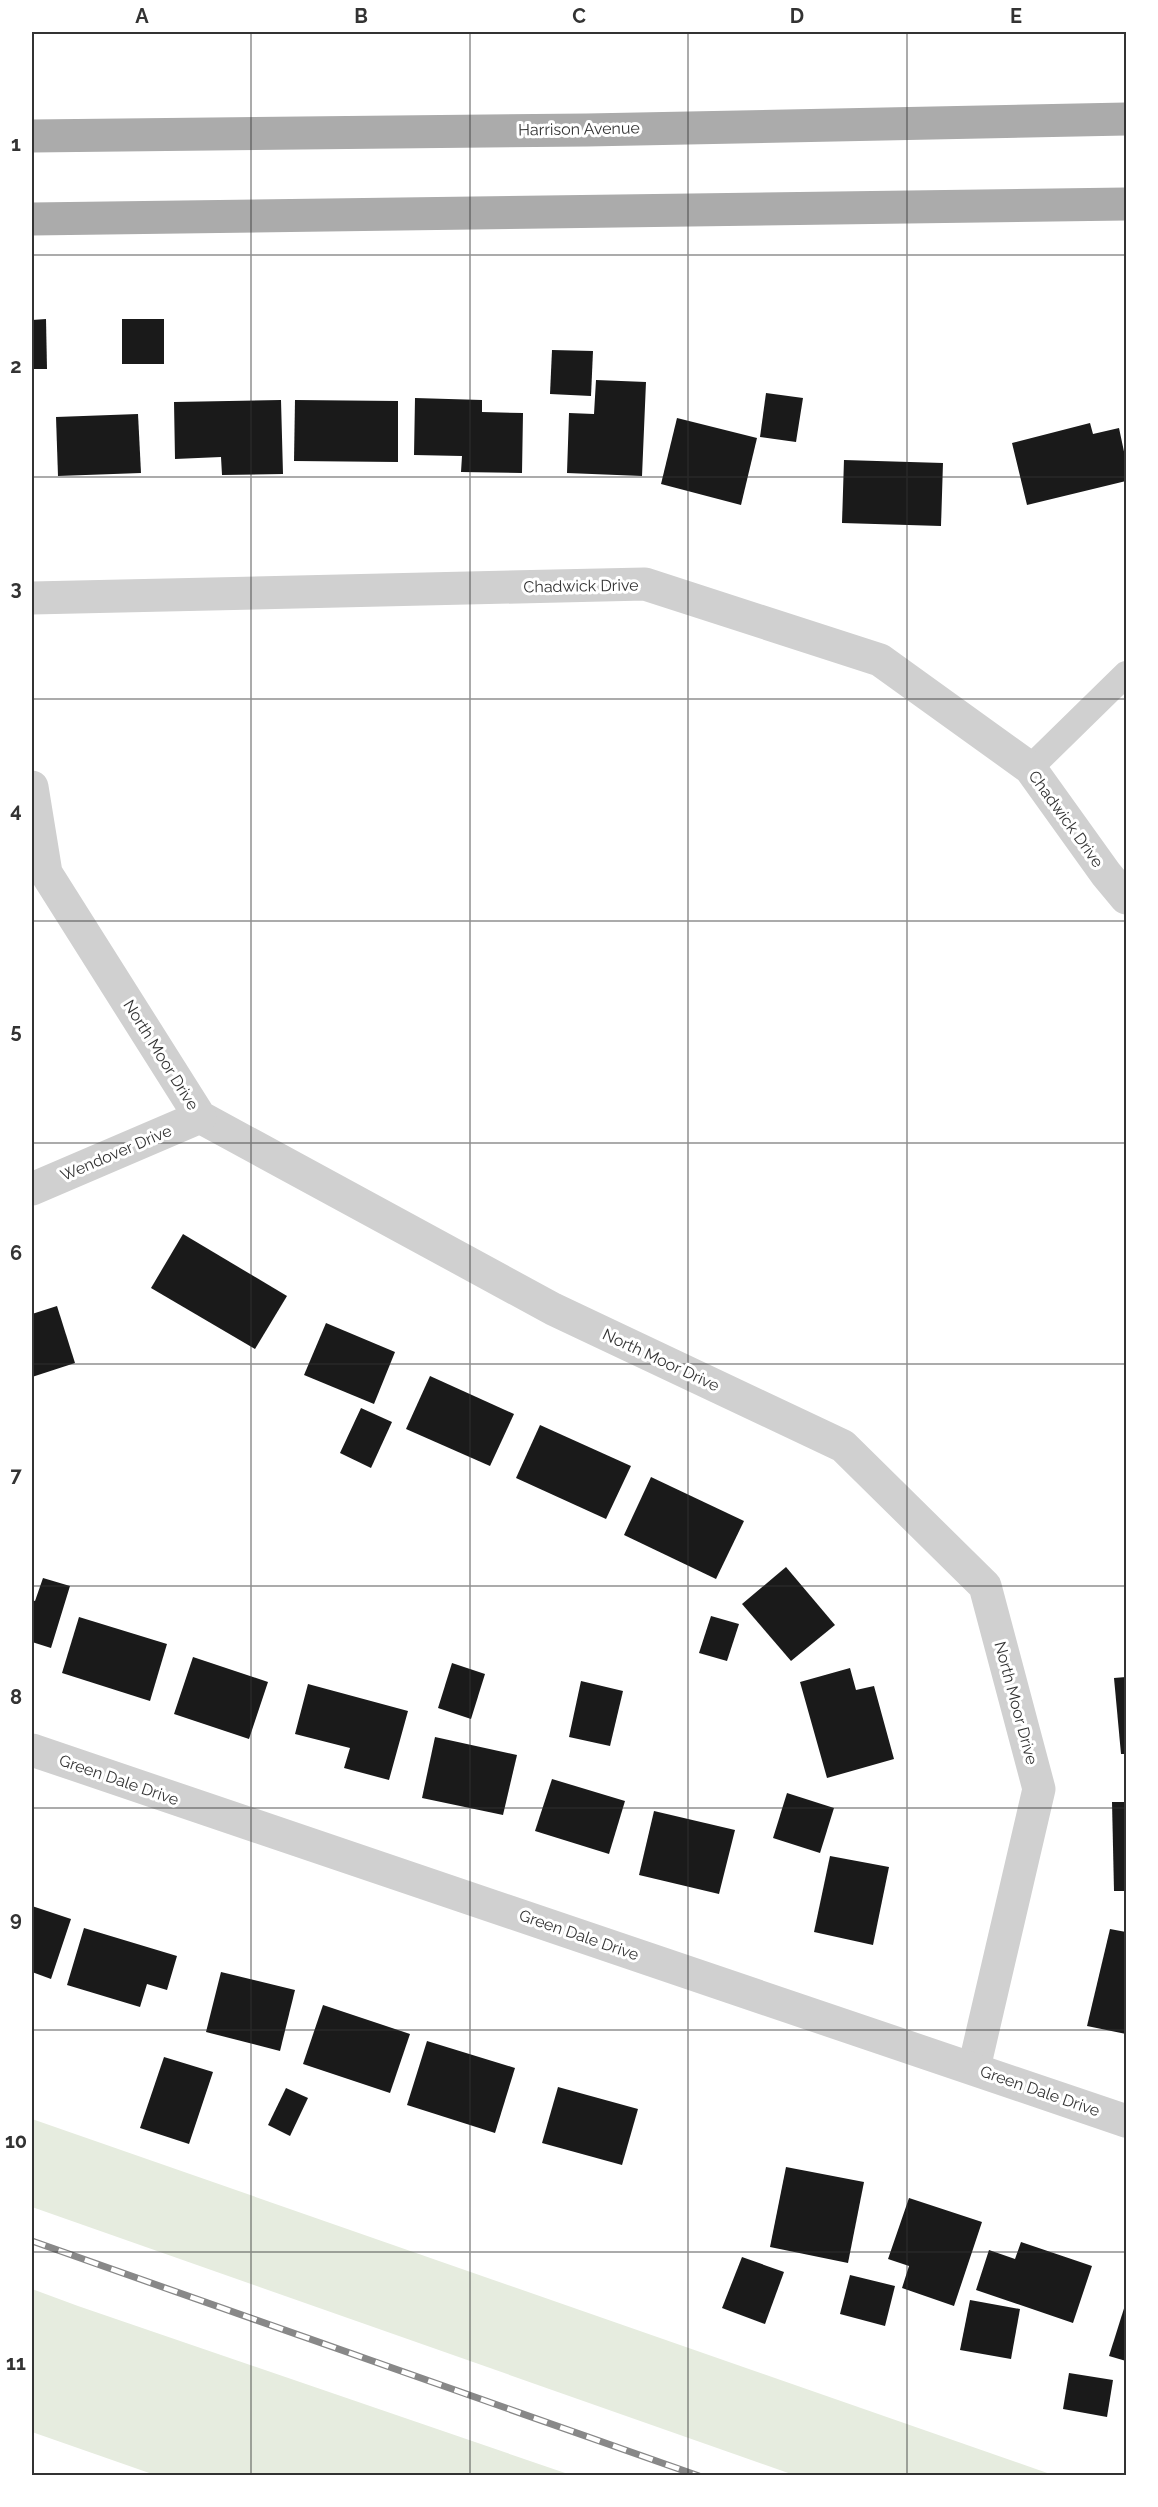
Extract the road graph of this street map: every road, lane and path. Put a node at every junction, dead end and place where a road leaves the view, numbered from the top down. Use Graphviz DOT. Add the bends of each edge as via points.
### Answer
graph roads {
  1 [pos="1126,119"];
  2 [pos="32,136"];
  3 [pos="1126,204"];
  4 [pos="32,219"];
  5 [pos="32,598"];
  6 [pos="1126,674"];
  7 [pos="1030,768"];
  8 [pos="32,787"];
  9 [pos="1126,898"];
  10 [pos="200,1117"];
  11 [pos="32,1189"];
  12 [pos="32,1750"];
  13 [pos="974,2068"];
  14 [pos="1126,2121"];
  1 -- 2 [label="main road, Harrison Avenue"];
  3 -- 4 [label="main road"];
  5 -- 7 [label="street, Chadwick Drive" via="645,585 880,660"];
  6 -- 7 [label="lane"];
  7 -- 9 [label="street, Chadwick Drive"];
  8 -- 10 [label="street, North Moor Drive" via="46,873"];
  10 -- 11 [label="street, Wendover Drive"];
  10 -- 13 [label="street, North Moor Drive" via="553,1309 843,1446 985,1586 1039,1789"];
  12 -- 13 [label="street, Green Dale Drive"];
  13 -- 14 [label="street, Green Dale Drive"];
}
